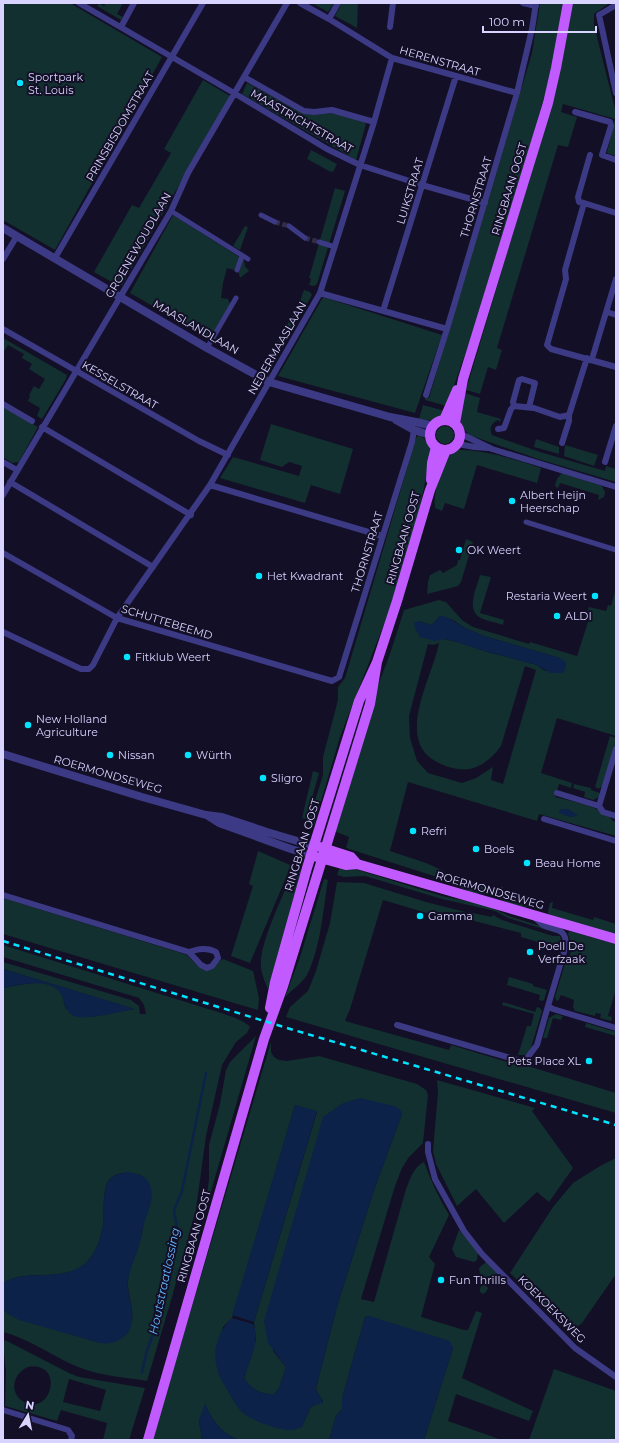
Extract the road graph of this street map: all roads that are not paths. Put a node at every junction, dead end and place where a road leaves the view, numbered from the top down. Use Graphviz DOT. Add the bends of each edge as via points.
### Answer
graph roads {
  1 [pos="79,3"];
  2 [pos="95,3"];
  3 [pos="134,3"];
  4 [pos="202,3"];
  5 [pos="287,3"];
  6 [pos="300,3"];
  7 [pos="338,3"];
  8 [pos="393,3"];
  9 [pos="523,3"];
  10 [pos="568,3"];
  11 [pos="536,4"];
  12 [pos="616,5"];
  13 [pos="91,10"];
  14 [pos="329,19"];
  15 [pos="121,27"];
  16 [pos="390,27"];
  17 [pos="171,57"];
  18 [pos="392,58"];
  19 [pos="244,76"];
  20 [pos="456,76"];
  21 [pos="614,80"];
  22 [pos="234,93"];
  23 [pos="517,93"];
  24 [pos="616,93"];
  25 [pos="576,112"];
  26 [pos="374,122"];
  27 [pos="590,155"];
  28 [pos="616,160"];
  29 [pos="360,165"];
  30 [pos="422,185"];
  31 [pos="484,203"];
  32 [pos="584,203"];
  33 [pos="171,211"];
  34 [pos="616,213"];
  35 [pos="261,215"];
  36 [pos="275,222"];
  37 [pos="289,226"];
  38 [pos="3,228"];
  39 [pos="16,236"];
  40 [pos="305,238"];
  41 [pos="319,242"];
  42 [pos="335,247"];
  43 [pos="242,256"];
  44 [pos="55,258"];
  45 [pos="3,259"];
  46 [pos="248,259"];
  47 [pos="237,270"];
  48 [pos="616,279"];
  49 [pos="320,293"];
  50 [pos="121,296"];
  51 [pos="236,298"];
  52 [pos="383,310"];
  53 [pos="607,312"];
  54 [pos="616,315"];
  55 [pos="3,329"];
  56 [pos="447,329"];
  57 [pos="207,348"];
  58 [pos="589,359"];
  59 [pos="616,366"];
  60 [pos="76,371"];
  61 [pos="463,380"];
  62 [pos="270,382"];
  63 [pos="426,396"];
  64 [pos="3,404"];
  65 [pos="514,406"];
  66 [pos="529,407"];
  67 [pos="569,415"];
  68 [pos="390,417"];
  69 [pos="32,420"];
  70 [pos="444,420"];
  71 [pos="455,423"];
  72 [pos="616,426"];
  73 [pos="42,427"];
  74 [pos="498,429"];
  75 [pos="414,430"];
  76 [pos="432,431"];
  77 [pos="459,439"];
  78 [pos="562,443"];
  79 [pos="441,448"];
  80 [pos="492,449"];
  81 [pos="228,455"];
  82 [pos="3,462"];
  83 [pos="605,462"];
  84 [pos="17,470"];
  85 [pos="10,482"];
  86 [pos="210,486"];
  87 [pos="616,487"];
  88 [pos="3,495"];
  89 [pos="191,514"];
  90 [pos="526,522"];
  91 [pos="382,536"];
  92 [pos="616,550"];
  93 [pos="3,553"];
  94 [pos="153,567"];
  95 [pos="117,618"];
  96 [pos="3,632"];
  97 [pos="377,662"];
  98 [pos="336,679"];
  99 [pos="616,748"];
  100 [pos="3,754"];
  101 [pos="557,793"];
  102 [pos="599,806"];
  103 [pos="616,816"];
  104 [pos="544,820"];
  105 [pos="616,841"];
  106 [pos="313,850"];
  107 [pos="323,854"];
  108 [pos="3,895"];
  109 [pos="531,914"];
  110 [pos="616,939"];
  111 [pos="189,952"];
  112 [pos="548,1006"];
  113 [pos="396,1025"];
  114 [pos="616,1028"];
  115 [pos="264,1039"];
  116 [pos="428,1144"];
  117 [pos="616,1377"];
  118 [pos="3,1410"];
  119 [pos="70,1440"];
  120 [pos="148,1440"];
  1 -- 13 [label="street, MAASTRICHTSTRAAT"];
  2 -- 13 [label="street"];
  3 -- 15 [label="street"];
  4 -- 17 [label="street, PRINSBISDOMSTRAAT"];
  5 -- 19 [label="street, GROENEWOUDLAAN"];
  6 -- 14 [label="street, HERENSTRAAT"];
  7 -- 14 [label="street"];
  8 -- 16 [label="street"];
  9 -- 11 [label="street"];
  10 -- 61 [label="main road, RINGBAAN OOST" via="548,103"];
  11 -- 23 [label="street, THORNSTRAAT"];
  12 -- 21 [label="street" via="599,16"];
  13 -- 15 [label="street, MAASTRICHTSTRAAT"];
  14 -- 18 [label="street, HERENSTRAAT"];
  15 -- 17 [label="street, MAASTRICHTSTRAAT"];
  17 -- 22 [label="street, MAASTRICHTSTRAAT"];
  17 -- 44 [label="street, PRINSBISDOMSTRAAT"];
  18 -- 20 [label="street, HERENSTRAAT"];
  18 -- 26 [label="street, NEDERMAASLAAN"];
  19 -- 22 [label="street, GROENEWOUDLAAN"];
  19 -- 26 [label="street, MAASTRICHTSTRAAT" via="304,111 332,110"];
  20 -- 23 [label="street, HERENSTRAAT"];
  20 -- 30 [label="street, LUIKSTRAAT"];
  21 -- 24 [label="street"];
  22 -- 29 [label="street, MAASTRICHTSTRAAT" via="327,149"];
  22 -- 33 [label="street, GROENEWOUDLAAN" via="188,173"];
  23 -- 31 [label="street, THORNSTRAAT"];
  25 -- 28 [label="street" via="610,122 602,156"];
  26 -- 29 [label="street, NEDERMAASLAAN"];
  27 -- 32 [label="street" via="578,197 579,202"];
  29 -- 30 [label="street, MAASTRICHTSTRAAT"];
  29 -- 42 [label="street, NEDERMAASLAAN"];
  30 -- 31 [label="street, MAASTRICHTSTRAAT"];
  30 -- 52 [label="street, LUIKSTRAAT"];
  31 -- 56 [label="street, THORNSTRAAT"];
  32 -- 34 [label="street"];
  32 -- 58 [label="street" via="547,345 551,349"];
  33 -- 43 [label="street"];
  33 -- 50 [label="street, GROENEWOUDLAAN"];
  35 -- 36 [label="street"];
  37 -- 40 [label="street"];
  38 -- 39 [label="street, MAASLANDLAAN"];
  39 -- 44 [label="street, MAASLANDLAAN"];
  39 -- 45 [label="street"];
  41 -- 42 [label="street"];
  42 -- 49 [label="street, NEDERMAASLAAN"];
  43 -- 46 [label="street"];
  43 -- 47 [label="street"];
  44 -- 50 [label="street, MAASLANDLAAN"];
  48 -- 53 [label="street"];
  49 -- 52 [label="street"];
  49 -- 62 [label="street, NEDERMAASLAAN"];
  50 -- 57 [label="street, MAASLANDLAAN"];
  50 -- 60 [label="street, GROENEWOUDLAAN"];
  51 -- 57 [label="street"];
  52 -- 56 [label="street"];
  53 -- 54 [label="street"];
  53 -- 58 [label="street"];
  55 -- 60 [label="street, KESSELSTRAAT"];
  56 -- 63 [label="street, THORNSTRAAT"];
  57 -- 62 [label="street, MAASLANDLAAN"];
  58 -- 59 [label="street"];
  58 -- 67 [label="street"];
  60 -- 73 [label="street, GROENEWOUDLAAN"];
  60 -- 81 [label="street, KESSELSTRAAT"];
  61 -- 70 [label="main road, RINGBAAN OOST"];
  61 -- 71 [label="main road, RINGBAAN OOST"];
  62 -- 68 [label="street, MAASLANDLAAN"];
  62 -- 81 [label="street, NEDERMAASLAAN"];
  64 -- 69 [label="street"];
  65 -- 66 [label="street"];
  65 -- 66 [label="street" via="518,380 522,379 535,383"];
  65 -- 74 [label="street" via="504,428"];
  66 -- 67 [label="street" via="560,417"];
  67 -- 78 [label="street"];
  68 -- 75 [label="street, MAASLANDLAAN"];
  68 -- 76 [label="street, MAASLANDLAAN" via="416,422"];
  70 -- 71 [label="main road"];
  70 -- 76 [label="main road"];
  71 -- 77 [label="main road" via="460,430"];
  72 -- 83 [label="street"];
  73 -- 84 [label="street, GROENEWOUDLAAN"];
  73 -- 89 [label="street"];
  75 -- 76 [label="street, MAASLANDLAAN"];
  75 -- 91 [label="street, THORNSTRAAT"];
  76 -- 79 [label="main road" via="433,444"];
  77 -- 79 [label="main road" via="454,447"];
  77 -- 80 [label="street"];
  77 -- 80 [label="street" via="474,447"];
  79 -- 97 [label="main road, RINGBAAN OOST" via="432,464 430,490"];
  80 -- 87 [label="street"];
  81 -- 86 [label="street, NEDERMAASLAAN"];
  82 -- 84 [label="street"];
  84 -- 85 [label="street, GROENEWOUDLAAN"];
  85 -- 88 [label="street, GROENEWOUDLAAN"];
  85 -- 94 [label="street"];
  86 -- 89 [label="street, NEDERMAASLAAN"];
  86 -- 91 [label="street"];
  89 -- 94 [label="street, NEDERMAASLAAN"];
  90 -- 92 [label="street"];
  91 -- 98 [label="street, THORNSTRAAT" via="339,677"];
  93 -- 95 [label="street, SCHUTTEBEEMD"];
  94 -- 95 [label="street, NEDERMAASLAAN"];
  95 -- 96 [label="street, NEDERMAASLAAN" via="89,669 81,669"];
  95 -- 98 [label="street, SCHUTTEBEEMD" via="326,680"];
  97 -- 106 [label="main road, RINGBAAN OOST" via="359,701"];
  97 -- 107 [label="main road, RINGBAAN OOST" via="370,704"];
  99 -- 102 [label="street"];
  100 -- 106 [label="street, ROERMONDSEWEG" via="73,777 206,815 222,817"];
  101 -- 102 [label="street"];
  102 -- 103 [label="street" via="603,812"];
  104 -- 105 [label="street"];
  106 -- 107 [label="main road, ROERMONDSEWEG"];
  106 -- 115 [label="main road, RINGBAAN OOST" via="275,982"];
  107 -- 109 [label="main road, ROERMONDSEWEG" via="351,857 358,864"];
  107 -- 115 [label="main road, RINGBAAN OOST"];
  108 -- 111 [label="street"];
  109 -- 110 [label="main road, ROERMONDSEWEG"];
  109 -- 112 [label="street" via="543,924 558,929 566,939"];
  112 -- 113 [label="street" via="537,1045 524,1062"];
  112 -- 114 [label="street"];
  115 -- 120 [label="main road, RINGBAAN OOST"];
  116 -- 117 [label="street, KOEKOEKSWEG" via="435,1179 464,1231 482,1254 575,1348"];
  118 -- 119 [label="street" via="68,1430 72,1436"];
}
